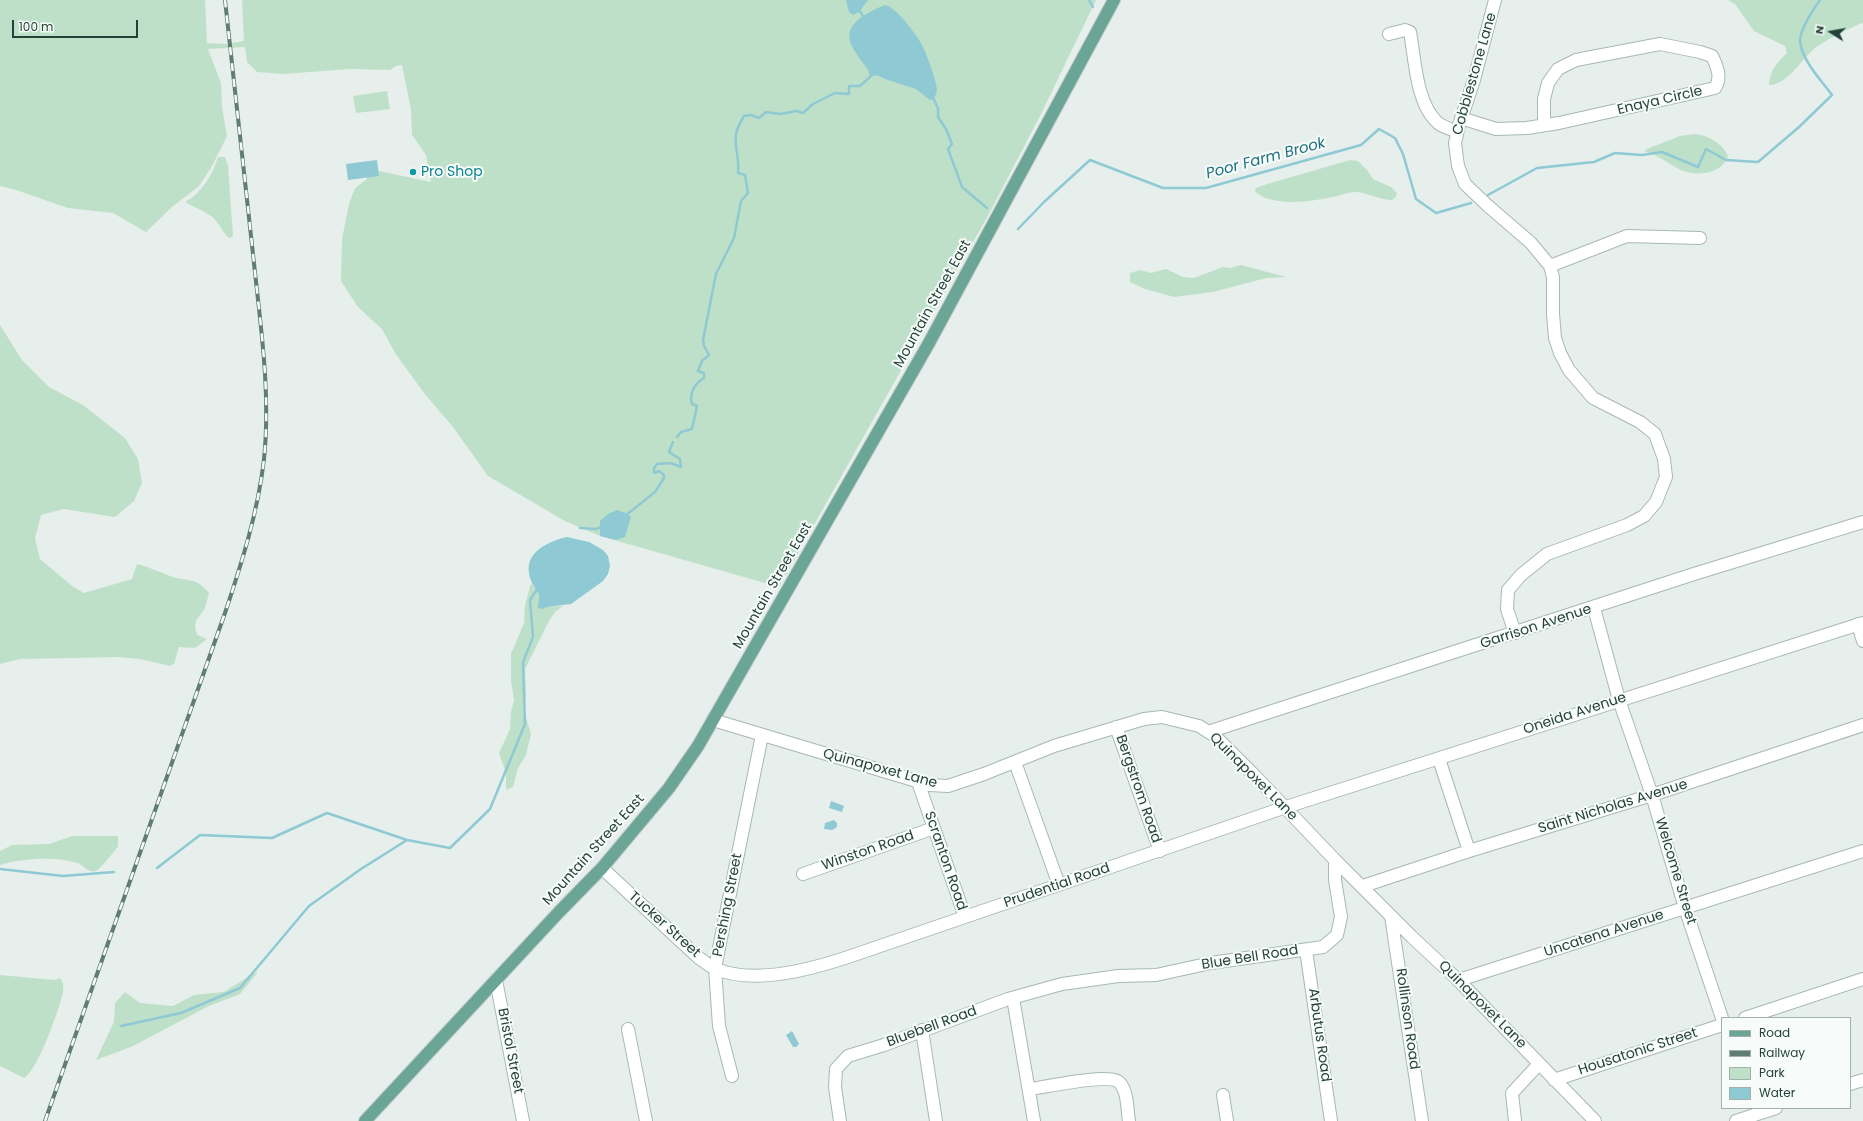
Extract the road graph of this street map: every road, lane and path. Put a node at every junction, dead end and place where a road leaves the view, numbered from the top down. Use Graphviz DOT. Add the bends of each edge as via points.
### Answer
graph roads {
  1 [pos="1114,0"];
  2 [pos="1495,0"];
  3 [pos="1389,34"];
  4 [pos="1461,118"];
  5 [pos="1544,124"];
  6 [pos="1457,132"];
  7 [pos="1700,238"];
  8 [pos="1552,272"];
  9 [pos="1863,522"];
  10 [pos="1594,608"];
  11 [pos="1860,623"];
  12 [pos="1515,634"];
  13 [pos="1863,642"];
  14 [pos="1619,700"];
  15 [pos="713,720"];
  16 [pos="1863,725"];
  17 [pos="1116,727"];
  18 [pos="1208,732"];
  19 [pos="762,735"];
  20 [pos="1439,759"];
  21 [pos="1015,762"];
  22 [pos="918,782"];
  23 [pos="1652,795"];
  24 [pos="1286,807"];
  25 [pos="934,828"];
  26 [pos="1160,851"];
  27 [pos="1470,851"];
  28 [pos="1863,851"];
  29 [pos="1335,860"];
  30 [pos="602,868"];
  31 [pos="803,874"];
  32 [pos="1059,885"];
  33 [pos="1363,886"];
  34 [pos="1685,908"];
  35 [pos="1391,916"];
  36 [pos="965,917"];
  37 [pos="1306,950"];
  38 [pos="827,964"];
  39 [pos="715,968"];
  40 [pos="1863,979"];
  41 [pos="496,980"];
  42 [pos="1459,980"];
  43 [pos="1083,981"];
  44 [pos="1013,998"];
  45 [pos="1722,1017"];
  46 [pos="1747,1017"];
  47 [pos="1721,1025"];
  48 [pos="628,1029"];
  49 [pos="922,1030"];
  50 [pos="1539,1064"];
  51 [pos="732,1076"];
  52 [pos="1554,1080"];
  53 [pos="1863,1080"];
  54 [pos="1851,1084"];
  55 [pos="1030,1089"];
  56 [pos="1223,1095"];
  57 [pos="1773,1109"];
  58 [pos="365,1121"];
  59 [pos="523,1121"];
  60 [pos="646,1121"];
  61 [pos="840,1121"];
  62 [pos="936,1121"];
  63 [pos="1034,1121"];
  64 [pos="1129,1121"];
  65 [pos="1227,1121"];
  66 [pos="1331,1121"];
  67 [pos="1422,1121"];
  68 [pos="1515,1121"];
  69 [pos="1595,1121"];
  70 [pos="1736,1121"];
  1 -- 15 [label="main road, Mountain Street East" via="929,343"];
  2 -- 4 [label="street, Cobblestone Lane"];
  3 -- 6 [label="street" via="1405,30 1410,32 1422,97 1428,112 1439,124"];
  4 -- 5 [label="street, Enaya Circle" via="1496,129 1527,128"];
  4 -- 6 [label="street, Cobblestone Lane"];
  5 -- 5 [label="street, Enaya Circle" via="1566,122 1715,88 1719,83 1718,67 1712,56 1660,44 1576,60 1558,69 1548,83 1544,99"];
  6 -- 8 [label="street, Cobblestone Lane" via="1455,143 1458,166 1465,184 1531,244"];
  7 -- 8 [label="street" via="1627,236"];
  8 -- 12 [label="street" via="1555,338 1569,370 1593,398 1640,422 1655,434 1664,459 1666,477 1656,502 1644,516 1627,525 1547,554 1521,575 1508,590 1507,609"];
  9 -- 10 [label="street, Garrison Avenue"];
  10 -- 12 [label="street, Garrison Avenue"];
  10 -- 14 [label="street, Welcome Street"];
  11 -- 13 [label="street"];
  11 -- 14 [label="street, Oneida Avenue"];
  12 -- 18 [label="street, Garrison Avenue"];
  14 -- 20 [label="street, Oneida Avenue"];
  14 -- 23 [label="street, Welcome Street"];
  15 -- 19 [label="street, Quinapoxet Lane"];
  15 -- 30 [label="main road, Mountain Street East" via="669,788"];
  16 -- 23 [label="street, Saint Nicholas Avenue"];
  17 -- 18 [label="street, Quinapoxet Lane" via="1144,719 1162,718 1199,726"];
  17 -- 21 [label="street, Quinapoxet Lane" via="1054,746"];
  17 -- 26 [label="street, Bergstrom Road"];
  18 -- 24 [label="street, Quinapoxet Lane"];
  19 -- 22 [label="street, Quinapoxet Lane"];
  19 -- 39 [label="street, Pershing Street"];
  20 -- 24 [label="street, Oneida Avenue"];
  20 -- 27 [label="street"];
  21 -- 22 [label="street, Quinapoxet Lane" via="948,786"];
  21 -- 32 [label="street"];
  22 -- 25 [label="street, Scranton Road"];
  23 -- 27 [label="street, Saint Nicholas Avenue"];
  23 -- 34 [label="street, Welcome Street"];
  24 -- 26 [label="street, Prudential Road"];
  24 -- 29 [label="street, Quinapoxet Lane"];
  25 -- 31 [label="street, Winston Road"];
  25 -- 36 [label="street, Scranton Road"];
  26 -- 32 [label="street, Prudential Road"];
  27 -- 33 [label="street, Saint Nicholas Avenue"];
  28 -- 34 [label="street, Uncatena Avenue"];
  29 -- 33 [label="street, Quinapoxet Lane"];
  29 -- 37 [label="street, Blue Bell Road" via="1341,917 1337,935 1323,946"];
  30 -- 39 [label="street, Tucker Street" via="699,958"];
  30 -- 41 [label="main road, Mountain Street East"];
  32 -- 36 [label="street, Prudential Road"];
  33 -- 35 [label="street, Quinapoxet Lane"];
  34 -- 42 [label="street, Uncatena Avenue"];
  34 -- 45 [label="street, Welcome Street"];
  35 -- 42 [label="street, Quinapoxet Lane"];
  35 -- 67 [label="street, Rollinson Road"];
  36 -- 38 [label="street, Prudential Road"];
  37 -- 43 [label="street, Blue Bell Road" via="1211,963 1156,975 1118,976"];
  37 -- 66 [label="street, Arbutus Road"];
  38 -- 39 [label="street, Tucker Street" via="807,969 751,975"];
  39 -- 51 [label="street, Pershing Street" via="719,1026"];
  40 -- 46 [label="street"];
  41 -- 58 [label="main road, Mountain Street East"];
  41 -- 59 [label="street, Bristol Street"];
  42 -- 50 [label="street, Quinapoxet Lane"];
  43 -- 44 [label="street, Bluebell Road" via="1062,984"];
  44 -- 49 [label="street, Bluebell Road"];
  44 -- 55 [label="street"];
  47 -- 52 [label="street, Housatonic Street"];
  48 -- 60 [label="street"];
  49 -- 61 [label="street, Bluebell Road" via="848,1056 836,1068 835,1087"];
  49 -- 62 [label="street"];
  50 -- 52 [label="street, Quinapoxet Lane"];
  50 -- 68 [label="street" via="1512,1093"];
  52 -- 69 [label="street, Quinapoxet Lane"];
  53 -- 54 [label="street"];
  55 -- 63 [label="street"];
  55 -- 64 [label="street" via="1101,1078 1115,1080 1124,1091"];
  56 -- 65 [label="street"];
  57 -- 70 [label="street"];
}
